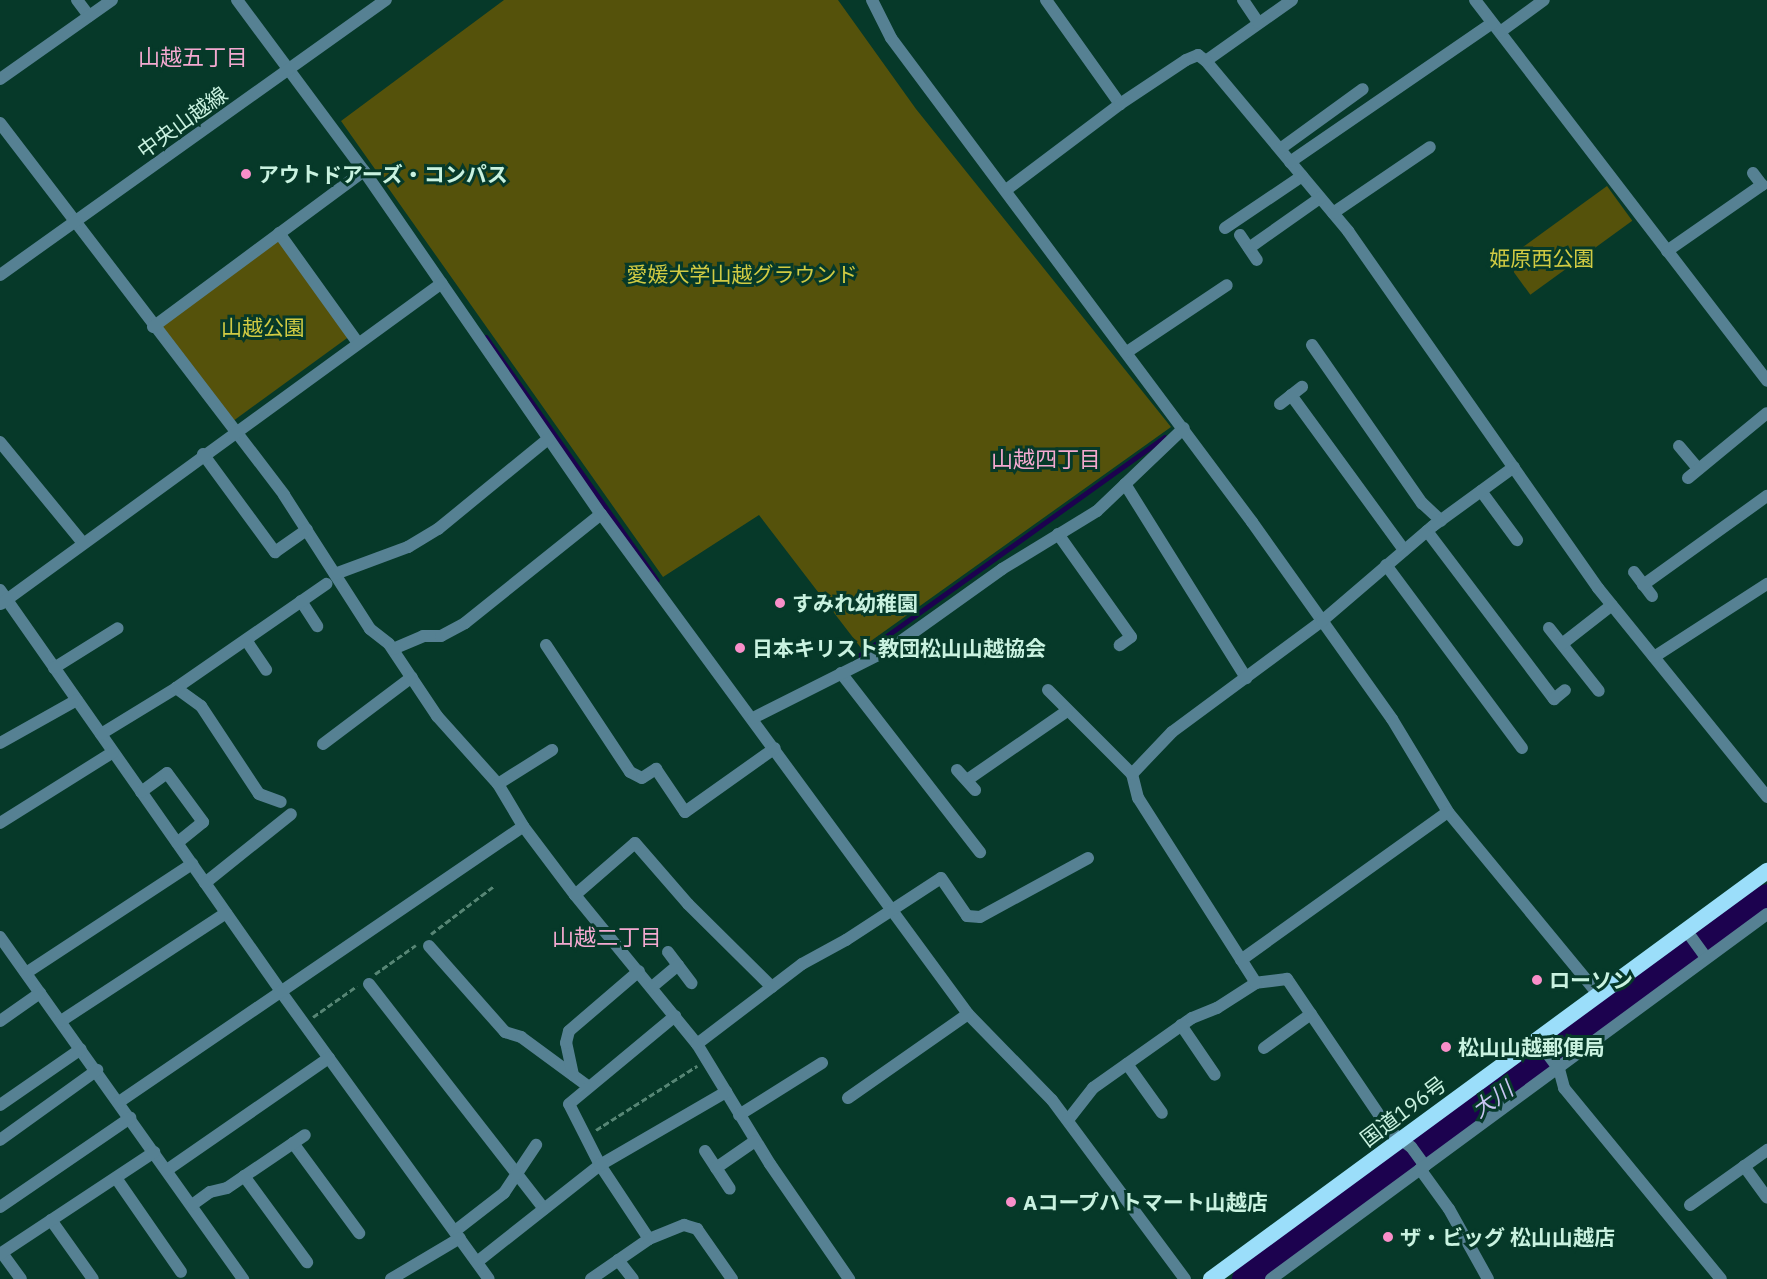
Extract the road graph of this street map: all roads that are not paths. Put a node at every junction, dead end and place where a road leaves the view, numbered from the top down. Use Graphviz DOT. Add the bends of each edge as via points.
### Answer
graph roads {
  1 [pos="77,0"];
  2 [pos="112,0"];
  3 [pos="237,0"];
  4 [pos="386,0"];
  5 [pos="872,0"];
  6 [pos="1046,0"];
  7 [pos="1243,0"];
  8 [pos="1292,0"];
  9 [pos="1474,0"];
  10 [pos="1544,0"];
  11 [pos="89,16"];
  12 [pos="1258,22"];
  13 [pos="1496,28"];
  14 [pos="1206,62"];
  15 [pos="289,70"];
  16 [pos="0,79"];
  17 [pos="1363,89"];
  18 [pos="1120,104"];
  19 [pos="0,123"];
  20 [pos="1430,147"];
  21 [pos="1280,150"];
  22 [pos="1290,162"];
  23 [pos="364,171"];
  24 [pos="1753,173"];
  25 [pos="1302,176"];
  26 [pos="1006,190"];
  27 [pos="1320,198"];
  28 [pos="1333,213"];
  29 [pos="75,223"];
  30 [pos="1225,228"];
  31 [pos="279,233"];
  32 [pos="1240,235"];
  33 [pos="1249,248"];
  34 [pos="1667,251"];
  35 [pos="1257,260"];
  36 [pos="0,275"];
  37 [pos="442,283"];
  38 [pos="1227,285"];
  39 [pos="153,327"];
  40 [pos="358,343"];
  41 [pos="1312,345"];
  42 [pos="1127,352"];
  43 [pos="1767,381"];
  44 [pos="1302,387"];
  45 [pos="1291,395"];
  46 [pos="1280,404"];
  47 [pos="1767,413"];
  48 [pos="1184,428"];
  49 [pos="232,432"];
  50 [pos="548,439"];
  51 [pos="0,441"];
  52 [pos="1679,446"];
  53 [pos="203,454"];
  54 [pos="1514,467"];
  55 [pos="1698,469"];
  56 [pos="1688,478"];
  57 [pos="1125,484"];
  58 [pos="1481,491"];
  59 [pos="1767,496"];
  60 [pos="601,514"];
  61 [pos="1441,521"];
  62 [pos="308,530"];
  63 [pos="1427,531"];
  64 [pos="1058,534"];
  65 [pos="1517,540"];
  66 [pos="83,543"];
  67 [pos="1404,550"];
  68 [pos="1386,565"];
  69 [pos="1634,572"];
  70 [pos="335,574"];
  71 [pos="326,584"];
  72 [pos="1767,584"];
  73 [pos="1643,585"];
  74 [pos="1652,596"];
  75 [pos="2,598"];
  76 [pos="300,601"];
  77 [pos="1612,605"];
  78 [pos="1322,621"];
  79 [pos="317,626"];
  80 [pos="118,628"];
  81 [pos="1549,628"];
  82 [pos="246,640"];
  83 [pos="1562,644"];
  84 [pos="546,645"];
  85 [pos="1120,645"];
  86 [pos="393,649"];
  87 [pos="1654,657"];
  88 [pos="54,668"];
  89 [pos="266,670"];
  90 [pos="841,673"];
  91 [pos="412,677"];
  92 [pos="1246,678"];
  93 [pos="177,688"];
  94 [pos="1048,690"];
  95 [pos="1565,690"];
  96 [pos="1599,691"];
  97 [pos="77,700"];
  98 [pos="1067,711"];
  99 [pos="753,717"];
  100 [pos="100,734"];
  101 [pos="0,743"];
  102 [pos="323,744"];
  103 [pos="774,748"];
  104 [pos="1522,748"];
  105 [pos="552,750"];
  106 [pos="113,752"];
  107 [pos="957,770"];
  108 [pos="1132,774"];
  109 [pos="498,784"];
  110 [pos="141,792"];
  111 [pos="1767,797"];
  112 [pos="281,802"];
  113 [pos="1448,812"];
  114 [pos="291,814"];
  115 [pos="0,823"];
  116 [pos="523,826"];
  117 [pos="177,843"];
  118 [pos="980,852"];
  119 [pos="1088,858"];
  120 [pos="192,864"];
  121 [pos="1767,871"];
  122 [pos="205,883"];
  123 [pos="575,895"];
  124 [pos="894,911"];
  125 [pos="226,913"];
  126 [pos="1767,914"];
  127 [pos="1690,936"];
  128 [pos="2,945"];
  129 [pos="429,946"];
  130 [pos="668,952"];
  131 [pos="1705,956"];
  132 [pos="1241,960"];
  133 [pos="678,965"];
  134 [pos="639,970"];
  135 [pos="26,973"];
  136 [pos="691,983"];
  137 [pos="1256,983"];
  138 [pos="369,984"];
  139 [pos="652,987"];
  140 [pos="772,987"];
  141 [pos="281,992"];
  142 [pos="40,993"];
  143 [pos="1598,994"];
  144 [pos="968,1014"];
  145 [pos="1311,1014"];
  146 [pos="675,1016"];
  147 [pos="0,1021"];
  148 [pos="61,1021"];
  149 [pos="1181,1025"];
  150 [pos="697,1044"];
  151 [pos="1541,1046"];
  152 [pos="1264,1048"];
  153 [pos="81,1049"];
  154 [pos="329,1058"];
  155 [pos="822,1063"];
  156 [pos="1126,1064"];
  157 [pos="1558,1068"];
  158 [pos="97,1070"];
  159 [pos="573,1075"];
  160 [pos="1215,1075"];
  161 [pos="589,1087"];
  162 [pos="726,1092"];
  163 [pos="848,1098"];
  164 [pos="119,1102"];
  165 [pos="0,1105"];
  166 [pos="1162,1113"];
  167 [pos="739,1115"];
  168 [pos="130,1118"];
  169 [pos="1068,1120"];
  170 [pos="305,1135"];
  171 [pos="0,1140"];
  172 [pos="755,1141"];
  173 [pos="292,1143"];
  174 [pos="1407,1143"];
  175 [pos="536,1145"];
  176 [pos="1767,1150"];
  177 [pos="705,1151"];
  178 [pos="154,1152"];
  179 [pos="600,1165"];
  180 [pos="1422,1165"];
  181 [pos="1744,1166"];
  182 [pos="716,1168"];
  183 [pos="167,1170"];
  184 [pos="517,1171"];
  185 [pos="244,1176"];
  186 [pos="116,1178"];
  187 [pos="730,1189"];
  188 [pos="1767,1198"];
  189 [pos="1690,1204"];
  190 [pos="192,1205"];
  191 [pos="0,1207"];
  192 [pos="544,1209"];
  193 [pos="51,1220"];
  194 [pos="359,1233"];
  195 [pos="457,1234"];
  196 [pos="649,1239"];
  197 [pos="1,1253"];
  198 [pos="618,1260"];
  199 [pos="307,1262"];
  200 [pos="477,1262"];
  201 [pos="181,1272"];
  202 [pos="21,1279"];
  203 [pos="93,1279"];
  204 [pos="243,1279"];
  205 [pos="391,1279"];
  206 [pos="489,1279"];
  207 [pos="591,1279"];
  208 [pos="633,1279"];
  209 [pos="732,1279"];
  210 [pos="849,1279"];
  211 [pos="1185,1279"];
  212 [pos="1211,1279"];
  213 [pos="1271,1279"];
  214 [pos="1488,1279"];
  215 [pos="1721,1279"];
  1 -- 11 [label="street"];
  2 -- 11 [label="street"];
  3 -- 15 [label="street"];
  4 -- 15 [label="street, 中央山越線"];
  5 -- 26 [label="street" via="891,38"];
  6 -- 18 [label="street"];
  7 -- 12 [label="street"];
  8 -- 12 [label="street"];
  9 -- 13 [label="street"];
  10 -- 13 [label="street"];
  11 -- 16 [label="street"];
  12 -- 14 [label="street"];
  13 -- 22 [label="street"];
  13 -- 34 [label="street"];
  14 -- 18 [label="street" via="1198,55 1186,60"];
  14 -- 21 [label="street"];
  15 -- 23 [label="street"];
  15 -- 29 [label="street, 中央山越線"];
  17 -- 21 [label="street"];
  18 -- 26 [label="street"];
  19 -- 29 [label="street"];
  20 -- 28 [label="street"];
  21 -- 22 [label="street"];
  22 -- 25 [label="street"];
  23 -- 31 [label="street"];
  23 -- 37 [label="street"];
  24 -- 34 [label="street" via="1762,185"];
  25 -- 27 [label="street"];
  25 -- 30 [label="street"];
  26 -- 42 [label="street"];
  27 -- 28 [label="street"];
  27 -- 33 [label="street"];
  28 -- 54 [label="street"];
  29 -- 36 [label="street, 中央山越線"];
  29 -- 39 [label="street"];
  31 -- 39 [label="street"];
  31 -- 40 [label="street"];
  32 -- 33 [label="street"];
  33 -- 35 [label="street"];
  34 -- 43 [label="street"];
  37 -- 40 [label="street"];
  37 -- 50 [label="street"];
  38 -- 42 [label="street"];
  39 -- 49 [label="street"];
  40 -- 49 [label="street"];
  41 -- 61 [label="street" via="1422,503"];
  42 -- 48 [label="street"];
  44 -- 45 [label="street"];
  45 -- 46 [label="street"];
  45 -- 67 [label="street"];
  47 -- 55 [label="street"];
  48 -- 57 [label="street"];
  48 -- 78 [label="street"];
  49 -- 53 [label="street"];
  49 -- 62 [label="street"];
  50 -- 60 [label="street"];
  50 -- 70 [label="street" via="438,529 408,547"];
  51 -- 66 [label="street"];
  52 -- 55 [label="street"];
  53 -- 62 [label="street" via="275,552"];
  53 -- 66 [label="street"];
  54 -- 58 [label="street"];
  54 -- 77 [label="street"];
  55 -- 56 [label="street"];
  57 -- 64 [label="street" via="1097,511"];
  57 -- 92 [label="street"];
  58 -- 61 [label="street"];
  58 -- 65 [label="street"];
  59 -- 73 [label="street"];
  60 -- 86 [label="street" via="465,623 441,636 423,636"];
  60 -- 99 [label="street"];
  61 -- 63 [label="street"];
  62 -- 70 [label="street"];
  63 -- 67 [label="street"];
  63 -- 95 [label="street" via="1554,699"];
  64 -- 85 [label="street" via="1131,637"];
  64 -- 90 [label="street" via="890,649"];
  66 -- 75 [label="street"];
  67 -- 68 [label="street"];
  68 -- 78 [label="street"];
  68 -- 104 [label="street"];
  69 -- 73 [label="street"];
  70 -- 86 [label="street" via="370,629"];
  71 -- 76 [label="street"];
  72 -- 87 [label="street"];
  73 -- 74 [label="street"];
  75 -- 88 [label="street"];
  76 -- 79 [label="street"];
  76 -- 82 [label="street"];
  77 -- 83 [label="street"];
  77 -- 87 [label="street"];
  78 -- 92 [label="street"];
  78 -- 113 [label="street" via="1392,719"];
  80 -- 88 [label="street"];
  81 -- 83 [label="street"];
  82 -- 89 [label="street"];
  82 -- 93 [label="street"];
  83 -- 96 [label="street"];
  84 -- 103 [label="street" via="630,772 642,777 656,769 685,812"];
  86 -- 91 [label="street"];
  87 -- 111 [label="street"];
  88 -- 97 [label="street"];
  90 -- 99 [label="street"];
  90 -- 118 [label="street"];
  91 -- 102 [label="street"];
  91 -- 109 [label="street" via="437,716"];
  92 -- 108 [label="street" via="1172,732"];
  93 -- 100 [label="street"];
  93 -- 112 [label="street" via="201,706 249,790"];
  94 -- 98 [label="street"];
  97 -- 100 [label="street"];
  97 -- 101 [label="street"];
  98 -- 107 [label="street" via="971,785"];
  98 -- 108 [label="street"];
  99 -- 103 [label="street"];
  100 -- 106 [label="street"];
  103 -- 124 [label="street"];
  105 -- 109 [label="street"];
  106 -- 110 [label="street"];
  106 -- 115 [label="street"];
  108 -- 132 [label="street" via="1138,798"];
  109 -- 116 [label="street"];
  110 -- 117 [label="street"];
  110 -- 117 [label="street" via="168,773 203,822"];
  113 -- 132 [label="street"];
  113 -- 143 [label="street" via="1553,934"];
  114 -- 122 [label="street"];
  116 -- 123 [label="street"];
  116 -- 141 [label="street"];
  117 -- 120 [label="street"];
  119 -- 124 [label="street" via="980,917 967,916 941,878"];
  120 -- 122 [label="street"];
  120 -- 135 [label="street"];
  121 -- 127 [label="highway, 国道196号"];
  122 -- 125 [label="street"];
  123 -- 134 [label="street"];
  123 -- 140 [label="street" via="635,843 688,904"];
  124 -- 140 [label="street" via="802,964"];
  124 -- 144 [label="street"];
  125 -- 141 [label="street"];
  125 -- 148 [label="street"];
  126 -- 131 [label="street"];
  127 -- 131 [label="street"];
  127 -- 143 [label="highway, 国道196号"];
  128 -- 135 [label="street"];
  129 -- 159 [label="street" via="505,1032 521,1037"];
  130 -- 133 [label="street"];
  131 -- 157 [label="street"];
  132 -- 137 [label="street"];
  133 -- 136 [label="street"];
  133 -- 139 [label="street"];
  134 -- 139 [label="street"];
  134 -- 159 [label="street" via="569,1031 567,1043"];
  135 -- 142 [label="street"];
  137 -- 145 [label="street" via="1287,979"];
  137 -- 149 [label="street"];
  138 -- 184 [label="street"];
  139 -- 146 [label="street"];
  140 -- 150 [label="street"];
  141 -- 154 [label="street"];
  141 -- 164 [label="street"];
  142 -- 147 [label="street"];
  142 -- 148 [label="street"];
  143 -- 151 [label="highway, 国道196号"];
  144 -- 163 [label="street"];
  144 -- 169 [label="street"];
  145 -- 152 [label="street"];
  145 -- 174 [label="street" via="1390,1131"];
  146 -- 150 [label="street"];
  146 -- 161 [label="street"];
  148 -- 153 [label="street"];
  149 -- 156 [label="street"];
  149 -- 160 [label="street"];
  150 -- 162 [label="street"];
  151 -- 157 [label="street"];
  151 -- 174 [label="highway, 国道196号"];
  153 -- 158 [label="street"];
  153 -- 165 [label="street"];
  154 -- 183 [label="street"];
  154 -- 195 [label="street"];
  155 -- 167 [label="street"];
  156 -- 166 [label="street"];
  156 -- 169 [label="street" via="1093,1088"];
  157 -- 180 [label="street"];
  157 -- 215 [label="street" via="1564,1088"];
  158 -- 164 [label="street"];
  158 -- 171 [label="street"];
  159 -- 161 [label="street"];
  161 -- 179 [label="street" via="569,1104"];
  162 -- 167 [label="street"];
  162 -- 179 [label="street"];
  164 -- 168 [label="street"];
  167 -- 172 [label="street"];
  168 -- 178 [label="street"];
  168 -- 191 [label="street"];
  169 -- 211 [label="street"];
  170 -- 173 [label="street"];
  172 -- 182 [label="street"];
  172 -- 210 [label="street"];
  173 -- 185 [label="street"];
  173 -- 194 [label="street"];
  174 -- 180 [label="street"];
  174 -- 212 [label="highway, 国道196号"];
  175 -- 184 [label="street"];
  176 -- 181 [label="street"];
  177 -- 182 [label="street"];
  178 -- 183 [label="street"];
  178 -- 186 [label="street"];
  179 -- 192 [label="street"];
  179 -- 196 [label="street"];
  180 -- 213 [label="street"];
  180 -- 214 [label="street"];
  181 -- 188 [label="street"];
  181 -- 189 [label="street"];
  182 -- 187 [label="street"];
  183 -- 190 [label="street"];
  184 -- 192 [label="street"];
  184 -- 195 [label="street" via="504,1193"];
  185 -- 190 [label="street"];
  185 -- 199 [label="street"];
  186 -- 193 [label="street"];
  186 -- 201 [label="street"];
  190 -- 204 [label="street"];
  192 -- 200 [label="street"];
  193 -- 197 [label="street"];
  193 -- 203 [label="street"];
  195 -- 200 [label="street"];
  195 -- 205 [label="street"];
  196 -- 198 [label="street"];
  196 -- 209 [label="street" via="675,1228 692,1226"];
  197 -- 202 [label="street"];
  198 -- 207 [label="street"];
  198 -- 208 [label="street"];
  200 -- 206 [label="street"];
}
